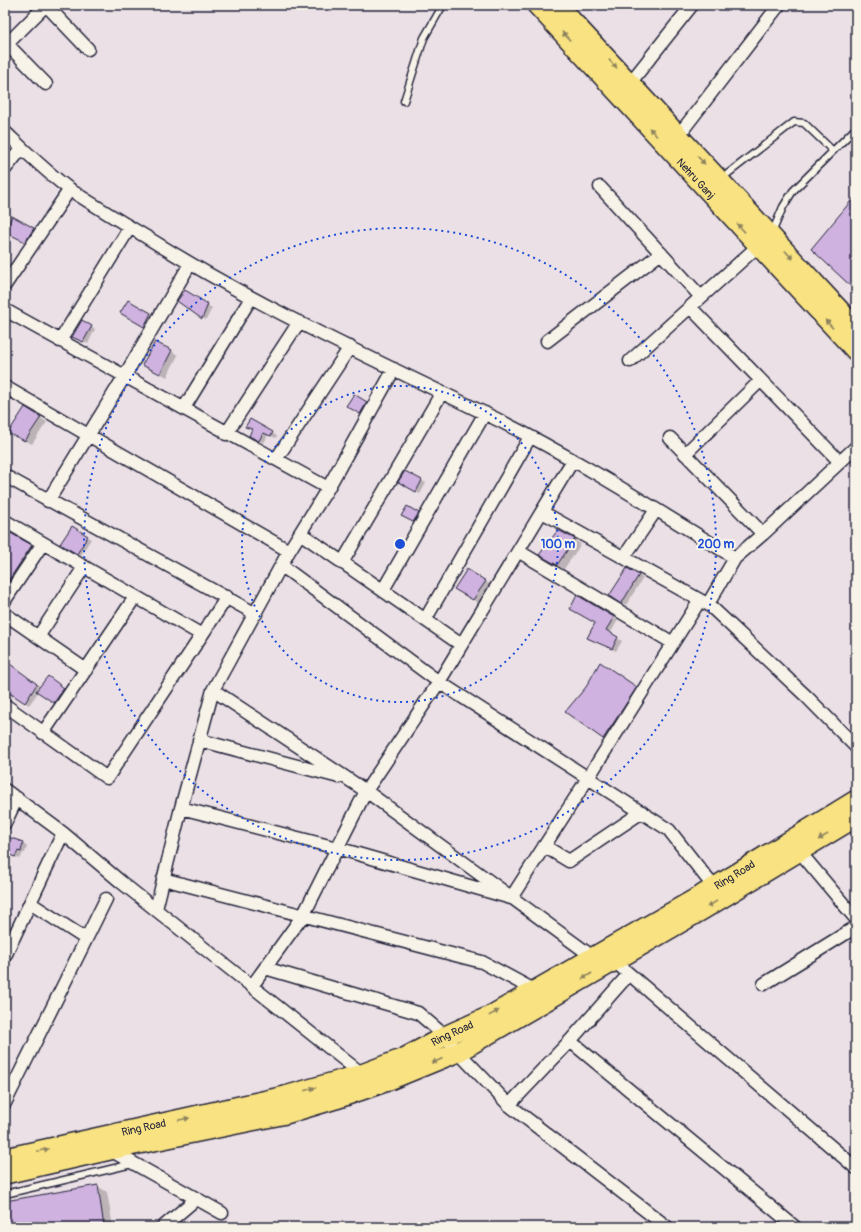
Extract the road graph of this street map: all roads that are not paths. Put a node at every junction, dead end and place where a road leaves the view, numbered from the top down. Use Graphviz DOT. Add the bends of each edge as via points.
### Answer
graph roads {
  1 [pos="46,5"];
  2 [pos="443,5"];
  3 [pos="536,5"];
  4 [pos="558,5"];
  5 [pos="692,5"];
  6 [pos="779,5"];
  7 [pos="6,44"];
  8 [pos="88,49"];
  9 [pos="630,83"];
  10 [pos="46,84"];
  11 [pos="404,101"];
  12 [pos="856,128"];
  13 [pos="5,132"];
  14 [pos="678,136"];
  15 [pos="22,148"];
  16 [pos="833,151"];
  17 [pos="5,169"];
  18 [pos="720,180"];
  19 [pos="600,188"];
  20 [pos="70,189"];
  21 [pos="130,227"];
  22 [pos="764,241"];
  23 [pos="661,253"];
  24 [pos="190,264"];
  25 [pos="5,285"];
  26 [pos="701,297"];
  27 [pos="251,298"];
  28 [pos="690,307"];
  29 [pos="5,310"];
  30 [pos="299,322"];
  31 [pos="856,327"];
  32 [pos="547,340"];
  33 [pos="60,341"];
  34 [pos="350,347"];
  35 [pos="856,352"];
  36 [pos="630,361"];
  37 [pos="394,369"];
  38 [pos="124,377"];
  39 [pos="760,381"];
  40 [pos="5,387"];
  41 [pos="442,394"];
  42 [pos="184,408"];
  43 [pos="485,413"];
  44 [pos="226,434"];
  45 [pos="88,436"];
  46 [pos="530,438"];
  47 [pos="670,438"];
  48 [pos="856,447"];
  49 [pos="685,454"];
  50 [pos="277,458"];
  51 [pos="573,460"];
  52 [pos="840,462"];
  53 [pos="5,476"];
  54 [pos="18,483"];
  55 [pos="5,488"];
  56 [pos="328,488"];
  57 [pos="48,501"];
  58 [pos="656,510"];
  59 [pos="542,512"];
  60 [pos="5,521"];
  61 [pos="300,534"];
  62 [pos="763,534"];
  63 [pos="43,543"];
  64 [pos="289,551"];
  65 [pos="518,551"];
  66 [pos="624,557"];
  67 [pos="735,558"];
  68 [pos="342,563"];
  69 [pos="282,566"];
  70 [pos="84,567"];
  71 [pos="383,590"];
  72 [pos="135,597"];
  73 [pos="228,597"];
  74 [pos="5,600"];
  75 [pos="704,602"];
  76 [pos="5,614"];
  77 [pos="256,614"];
  78 [pos="425,620"];
  79 [pos="202,635"];
  80 [pos="38,637"];
  81 [pos="673,643"];
  82 [pos="460,644"];
  83 [pos="86,670"];
  84 [pos="438,682"];
  85 [pos="213,690"];
  86 [pos="5,705"];
  87 [pos="44,732"];
  88 [pos="199,740"];
  89 [pos="856,747"];
  90 [pos="588,778"];
  91 [pos="348,779"];
  92 [pos="5,790"];
  93 [pos="366,791"];
  94 [pos="17,798"];
  95 [pos="856,800"];
  96 [pos="181,808"];
  97 [pos="642,812"];
  98 [pos="856,817"];
  99 [pos="5,823"];
  100 [pos="64,833"];
  101 [pos="544,846"];
  102 [pos="337,848"];
  103 [pos="799,851"];
  104 [pos="163,879"];
  105 [pos="713,886"];
  106 [pos="511,898"];
  107 [pos="106,899"];
  108 [pos="30,903"];
  109 [pos="156,909"];
  110 [pos="304,914"];
  111 [pos="856,919"];
  112 [pos="856,926"];
  113 [pos="86,938"];
  114 [pos="5,956"];
  115 [pos="593,957"];
  116 [pos="614,961"];
  117 [pos="265,968"];
  118 [pos="629,974"];
  119 [pos="764,984"];
  120 [pos="252,986"];
  121 [pos="534,990"];
  122 [pos="445,1036"];
  123 [pos="570,1041"];
  124 [pos="458,1052"];
  125 [pos="362,1074"];
  126 [pos="5,1103"];
  127 [pos="509,1105"];
  128 [pos="110,1150"];
  129 [pos="5,1158"];
  130 [pos="134,1163"];
  131 [pos="856,1168"];
  132 [pos="5,1174"];
  133 [pos="5,1194"];
  134 [pos="196,1199"];
  135 [pos="222,1213"];
  136 [pos="163,1227"];
  137 [pos="667,1227"];
  138 [pos="795,1227"];
  1 -- 7 [label="street"];
  1 -- 8 [label="street"];
  2 -- 11 [label="lane" via="424,38"];
  22 -- 3 [label="main road, Nehru Ganj, one-way"];
  4 -- 9 [label="main road, Nehru Ganj, one-way"];
  5 -- 9 [label="street"];
  6 -- 14 [label="street"];
  7 -- 10 [label="street"];
  9 -- 14 [label="main road, Nehru Ganj"];
  12 -- 16 [label="lane"];
  13 -- 15 [label="street"];
  14 -- 18 [label="main road, Nehru Ganj, one-way"];
  15 -- 17 [label="street"];
  15 -- 20 [label="street"];
  16 -- 18 [label="lane" via="804,123 794,122"];
  16 -- 22 [label="lane" via="788,199"];
  18 -- 22 [label="main road, Nehru Ganj"];
  19 -- 23 [label="street"];
  20 -- 21 [label="street"];
  20 -- 25 [label="street"];
  21 -- 24 [label="street"];
  21 -- 33 [label="street"];
  22 -- 26 [label="street"];
  22 -- 31 [label="main road, Nehru Ganj, one-way"];
  35 -- 22 [label="main road, Nehru Ganj, one-way"];
  23 -- 26 [label="street"];
  23 -- 32 [label="street"];
  24 -- 27 [label="street"];
  24 -- 38 [label="street"];
  26 -- 28 [label="street"];
  27 -- 30 [label="street"];
  27 -- 42 [label="street"];
  28 -- 36 [label="street"];
  28 -- 39 [label="street"];
  29 -- 33 [label="street"];
  30 -- 34 [label="street"];
  30 -- 44 [label="street"];
  33 -- 38 [label="street"];
  34 -- 37 [label="street"];
  34 -- 50 [label="street"];
  37 -- 41 [label="street"];
  37 -- 56 [label="street"];
  38 -- 42 [label="street"];
  38 -- 45 [label="street"];
  39 -- 49 [label="street"];
  39 -- 52 [label="street"];
  40 -- 45 [label="street"];
  41 -- 43 [label="street"];
  41 -- 68 [label="street"];
  42 -- 44 [label="street"];
  43 -- 46 [label="street"];
  43 -- 71 [label="street"];
  44 -- 50 [label="street"];
  45 -- 57 [label="street"];
  45 -- 64 [label="street"];
  46 -- 51 [label="street"];
  46 -- 78 [label="street"];
  47 -- 49 [label="street"];
  48 -- 52 [label="street"];
  49 -- 62 [label="street"];
  50 -- 56 [label="street"];
  51 -- 58 [label="street"];
  51 -- 59 [label="street"];
  52 -- 62 [label="street"];
  53 -- 54 [label="street"];
  54 -- 55 [label="street"];
  54 -- 57 [label="street"];
  56 -- 61 [label="street"];
  57 -- 73 [label="street"];
  58 -- 66 [label="street"];
  58 -- 67 [label="street"];
  59 -- 65 [label="street"];
  59 -- 66 [label="street"];
  60 -- 63 [label="street"];
  61 -- 64 [label="street"];
  61 -- 68 [label="street"];
  62 -- 67 [label="street"];
  63 -- 70 [label="street"];
  63 -- 74 [label="street"];
  64 -- 69 [label="street"];
  65 -- 81 [label="street"];
  65 -- 82 [label="street"];
  66 -- 75 [label="street"];
  67 -- 75 [label="street"];
  68 -- 71 [label="street"];
  69 -- 77 [label="street"];
  69 -- 84 [label="street"];
  70 -- 72 [label="street"];
  70 -- 80 [label="street"];
  71 -- 78 [label="street"];
  72 -- 79 [label="street"];
  72 -- 83 [label="street"];
  73 -- 77 [label="street"];
  73 -- 79 [label="street"];
  75 -- 81 [label="street"];
  75 -- 89 [label="street" via="807,697"];
  76 -- 80 [label="street"];
  77 -- 85 [label="street"];
  78 -- 82 [label="street"];
  79 -- 87 [label="street" via="107,778"];
  80 -- 83 [label="street"];
  81 -- 90 [label="street"];
  82 -- 84 [label="street"];
  83 -- 87 [label="street"];
  84 -- 90 [label="street"];
  84 -- 93 [label="street"];
  85 -- 88 [label="street"];
  85 -- 91 [label="street"];
  86 -- 87 [label="street"];
  88 -- 91 [label="street"];
  88 -- 96 [label="street"];
  90 -- 97 [label="street"];
  90 -- 101 [label="street"];
  91 -- 93 [label="street"];
  92 -- 94 [label="street"];
  93 -- 102 [label="street"];
  93 -- 106 [label="street"];
  94 -- 99 [label="street"];
  94 -- 100 [label="street"];
  95 -- 105 [label="highway, Ring Road"];
  96 -- 102 [label="street"];
  96 -- 104 [label="street"];
  97 -- 101 [label="street" via="569,861"];
  97 -- 105 [label="street" via="669,830"];
  98 -- 103 [label="highway, Ring Road, one-way"];
  100 -- 108 [label="street"];
  100 -- 109 [label="street"];
  101 -- 106 [label="street"];
  102 -- 106 [label="street"];
  102 -- 110 [label="street"];
  103 -- 111 [label="street"];
  103 -- 116 [label="highway, Ring Road, one-way"];
  104 -- 109 [label="street"];
  104 -- 110 [label="street"];
  105 -- 115 [label="highway, Ring Road"];
  106 -- 115 [label="street"];
  107 -- 113 [label="street"];
  108 -- 113 [label="street"];
  108 -- 114 [label="street"];
  109 -- 120 [label="street"];
  110 -- 117 [label="street"];
  110 -- 121 [label="street" via="482,962"];
  112 -- 119 [label="street"];
  113 -- 126 [label="street"];
  115 -- 121 [label="highway, Ring Road"];
  116 -- 118 [label="street"];
  116 -- 124 [label="highway, Ring Road, one-way"];
  117 -- 120 [label="street"];
  117 -- 122 [label="street" via="418,1013"];
  118 -- 123 [label="street"];
  118 -- 131 [label="street"];
  120 -- 125 [label="street"];
  122 -- 121 [label="highway, Ring Road, one-way" via="490,1016"];
  122 -- 124 [label="street"];
  122 -- 125 [label="highway, Ring Road" via="404,1058"];
  123 -- 127 [label="street"];
  123 -- 138 [label="street"];
  124 -- 127 [label="street"];
  124 -- 128 [label="highway, Ring Road, one-way" via="336,1100 286,1114"];
  129 -- 125 [label="highway, Ring Road, one-way" via="258,1102"];
  127 -- 137 [label="street"];
  128 -- 130 [label="street"];
  128 -- 132 [label="highway, Ring Road"];
  130 -- 133 [label="lane"];
  130 -- 134 [label="street"];
  134 -- 135 [label="street"];
  134 -- 136 [label="street"];
}
